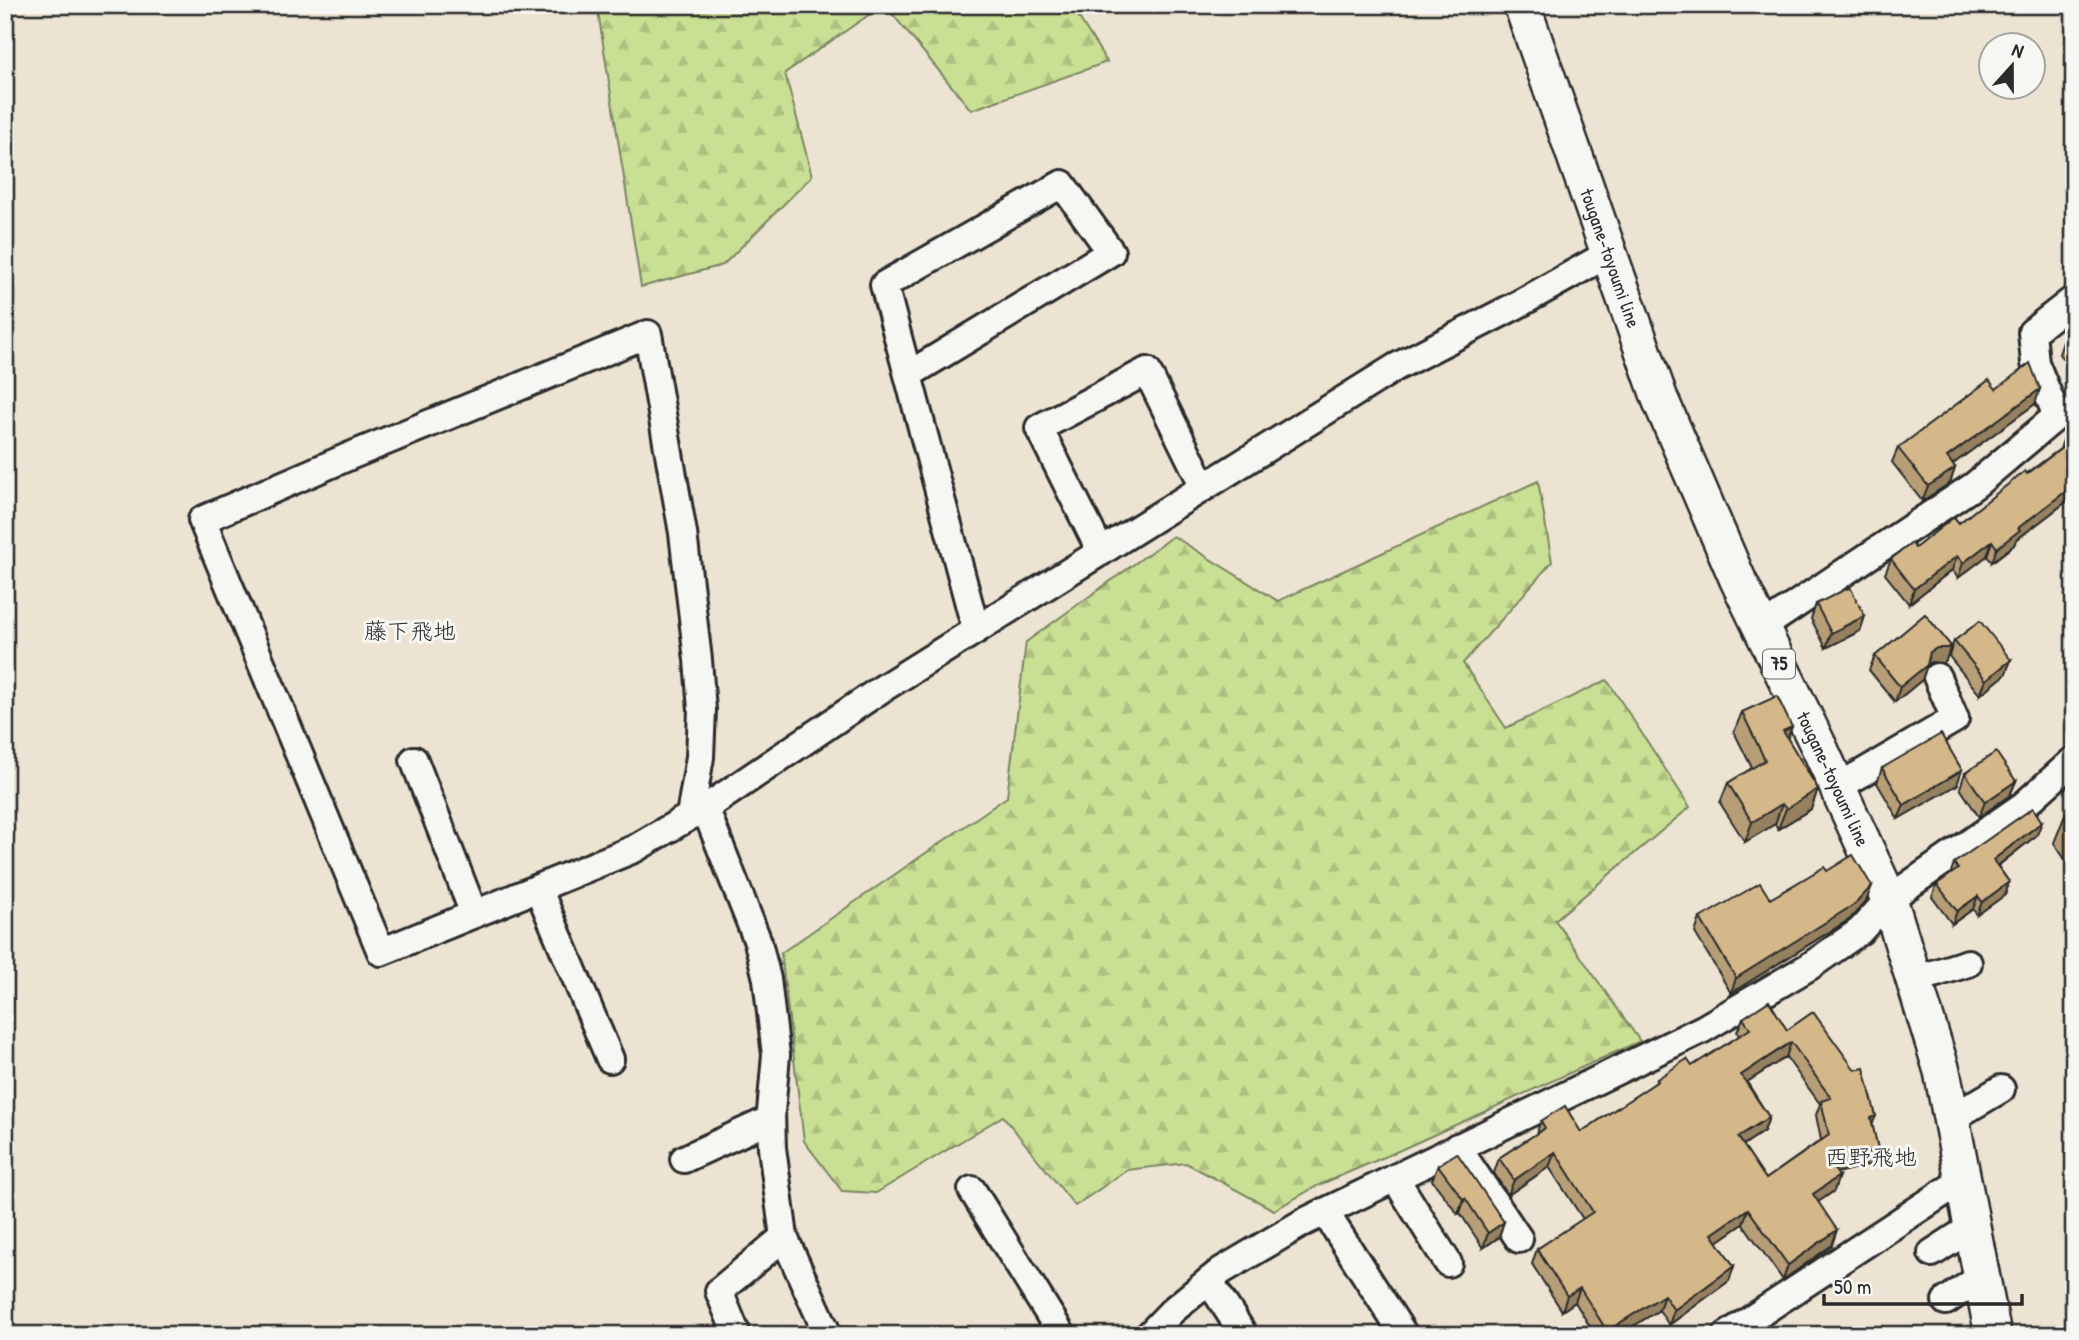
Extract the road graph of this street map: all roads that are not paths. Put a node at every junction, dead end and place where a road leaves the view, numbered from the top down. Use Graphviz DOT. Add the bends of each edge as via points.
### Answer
graph roads {
  1 [pos="1529,8"];
  2 [pos="1608,254"];
  3 [pos="2074,299"];
  4 [pos="908,375"];
  5 [pos="1204,487"];
  6 [pos="1101,552"];
  7 [pos="1761,628"];
  8 [pos="976,630"];
  9 [pos="1937,677"];
  10 [pos="414,760"];
  11 [pos="2074,760"];
  12 [pos="1838,787"];
  13 [pos="698,812"];
  14 [pos="538,888"];
  15 [pos="1889,899"];
  16 [pos="474,914"];
  17 [pos="1968,963"];
  18 [pos="1914,981"];
  19 [pos="610,1059"];
  20 [pos="2001,1089"];
  21 [pos="1952,1118"];
  22 [pos="771,1119"];
  23 [pos="1457,1147"];
  24 [pos="684,1158"];
  25 [pos="1395,1178"];
  26 [pos="1964,1179"];
  27 [pos="972,1190"];
  28 [pos="1325,1212"];
  29 [pos="1972,1227"];
  30 [pos="783,1237"];
  31 [pos="1518,1240"];
  32 [pos="1932,1254"];
  33 [pos="1448,1263"];
  34 [pos="1982,1276"];
  35 [pos="1209,1281"];
  36 [pos="1945,1301"];
  37 [pos="737,1335"];
  38 [pos="828,1335"];
  39 [pos="1062,1335"];
  40 [pos="1149,1335"];
  41 [pos="1244,1335"];
  42 [pos="1404,1335"];
  43 [pos="1727,1335"];
  44 [pos="1993,1335"];
  1 -- 2 [label="main road, tougane-toyoumi line / 75"];
  2 -- 5 [label="street" via="1396,368"];
  2 -- 7 [label="main road, tougane-toyoumi line / 75" via="1660,399"];
  3 -- 7 [label="street" via="2032,332 2035,363 2057,416 1975,485"];
  4 -- 4 [label="street" via="884,285 1062,184 1111,252"];
  4 -- 8 [label="street"];
  5 -- 6 [label="street"];
  5 -- 6 [label="street" via="1147,370 1039,428"];
  6 -- 8 [label="street"];
  7 -- 12 [label="main road, tougane-toyoumi line / 75"];
  8 -- 13 [label="street"];
  9 -- 12 [label="street" via="1955,719"];
  10 -- 16 [label="street"];
  11 -- 15 [label="street" via="2024,805"];
  12 -- 15 [label="main road, tougane-toyoumi line / 75"];
  13 -- 14 [label="street" via="634,849"];
  13 -- 16 [label="street" via="702,710 698,660 683,533 648,334 202,520 381,952"];
  13 -- 22 [label="street" via="758,942 776,1055"];
  14 -- 16 [label="street"];
  14 -- 19 [label="street"];
  15 -- 18 [label="main road, tougane-toyoumi line / 75"];
  15 -- 23 [label="street" via="1860,931 1810,967 1703,1029"];
  17 -- 18 [label="street"];
  18 -- 21 [label="main road, tougane-toyoumi line / 75"];
  20 -- 21 [label="street"];
  21 -- 26 [label="main road, tougane-toyoumi line / 75"];
  22 -- 24 [label="street"];
  22 -- 30 [label="street"];
  23 -- 25 [label="street"];
  23 -- 31 [label="street"];
  25 -- 28 [label="street"];
  25 -- 33 [label="street"];
  26 -- 29 [label="main road, tougane-toyoumi line / 75"];
  26 -- 43 [label="street"];
  27 -- 39 [label="street"];
  28 -- 35 [label="street"];
  28 -- 42 [label="street"];
  29 -- 32 [label="street"];
  29 -- 34 [label="main road, tougane-toyoumi line / 75"];
  30 -- 37 [label="street" via="719,1291"];
  30 -- 38 [label="street"];
  34 -- 36 [label="street"];
  34 -- 44 [label="main road, tougane-toyoumi line / 75"];
  35 -- 40 [label="street"];
  35 -- 41 [label="street"];
}
